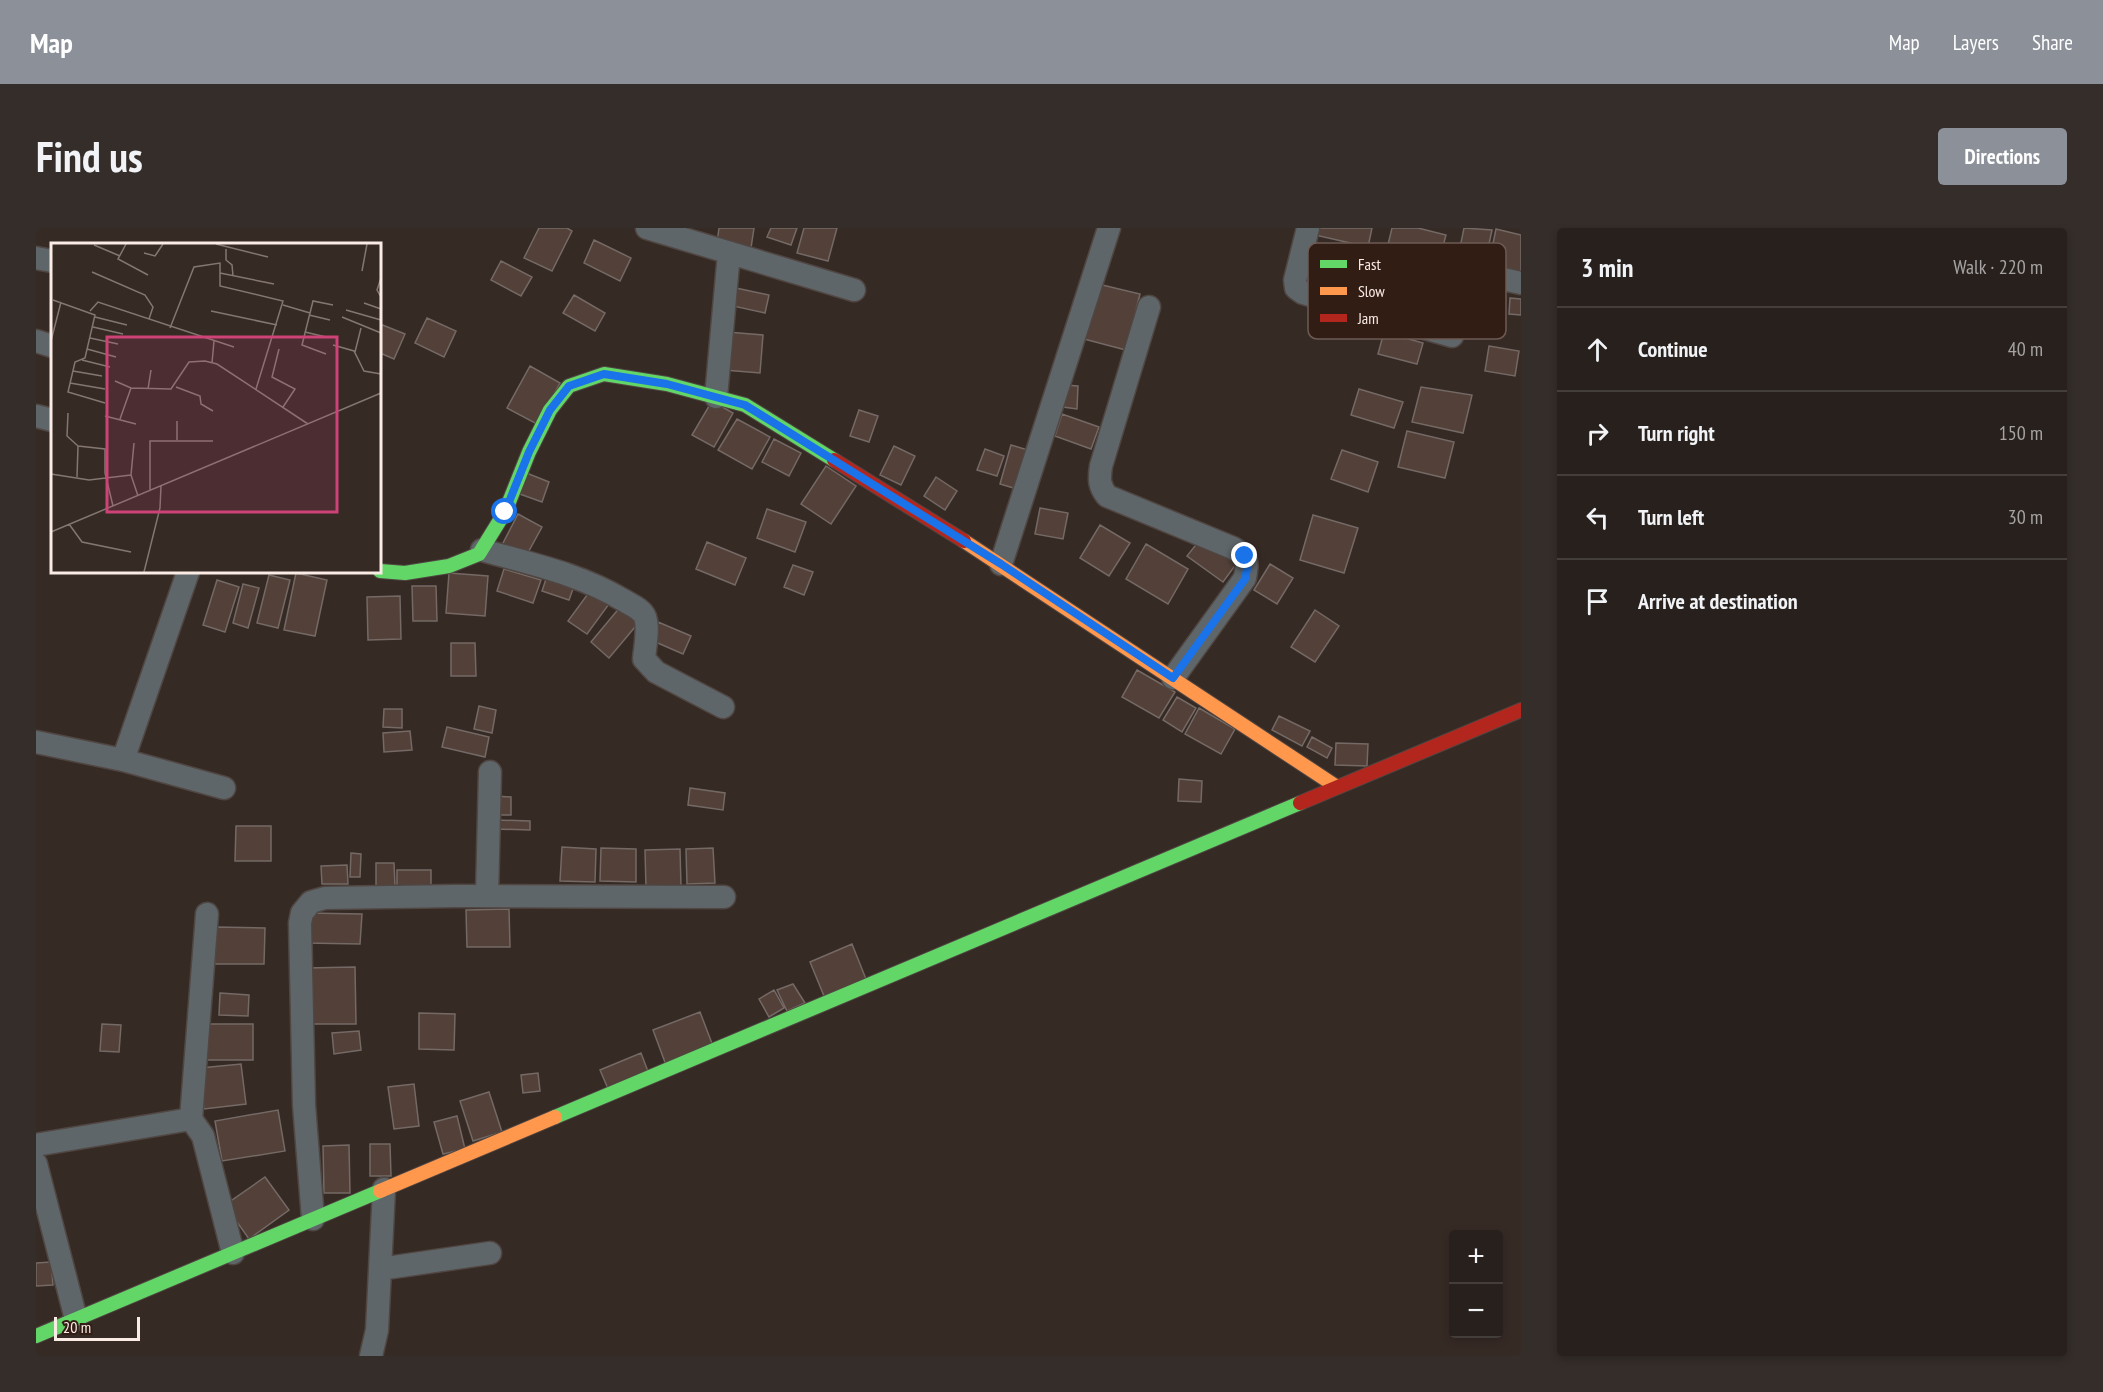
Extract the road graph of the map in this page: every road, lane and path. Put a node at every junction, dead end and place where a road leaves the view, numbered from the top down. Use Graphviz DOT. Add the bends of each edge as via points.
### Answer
graph roads {
  1 [pos="647,228"];
  2 [pos="1109,228"];
  3 [pos="1308,228"];
  4 [pos="729,252"];
  5 [pos="36,258"];
  6 [pos="51,261"];
  7 [pos="1506,280"];
  8 [pos="1521,283"];
  9 [pos="854,290"];
  10 [pos="1308,294"];
  11 [pos="1149,307"];
  12 [pos="36,341"];
  13 [pos="51,346"];
  14 [pos="716,397"];
  15 [pos="36,416"];
  16 [pos="51,420"];
  17 [pos="483,550"];
  18 [pos="1001,564"];
  19 [pos="381,571"];
  20 [pos="188,573"];
  21 [pos="1173,678"];
  22 [pos="723,707"];
  23 [pos="1521,710"];
  24 [pos="36,742"];
  25 [pos="123,760"];
  26 [pos="490,772"];
  27 [pos="1336,787"];
  28 [pos="224,788"];
  29 [pos="487,896"];
  30 [pos="724,897"];
  31 [pos="207,914"];
  32 [pos="191,1119"];
  33 [pos="36,1145"];
  34 [pos="36,1164"];
  35 [pos="384,1189"];
  36 [pos="313,1219"];
  37 [pos="233,1253"];
  38 [pos="490,1253"];
  39 [pos="380,1269"];
  40 [pos="76,1319"];
  41 [pos="36,1336"];
  42 [pos="371,1356"];
  1 -- 4 [label="street"];
  2 -- 18 [label="street"];
  3 -- 10 [label="street" via="1295,280 1296,288"];
  4 -- 9 [label="street"];
  4 -- 14 [label="street"];
  5 -- 6 [label="street"];
  7 -- 8 [label="street"];
  11 -- 21 [label="street" via="1101,466 1101,489 1107,496 1233,548 1245,556 1248,564 1245,579"];
  12 -- 13 [label="street"];
  14 -- 17 [label="main road" via="604,374 569,386 550,410 505,512"];
  14 -- 18 [label="main road" via="745,405"];
  15 -- 16 [label="street"];
  17 -- 19 [label="main road" via="449,566 405,573"];
  17 -- 22 [label="street" via="573,576 642,612 646,619 644,659 656,672"];
  18 -- 21 [label="main road"];
  20 -- 25 [label="street"];
  21 -- 27 [label="main road"];
  23 -- 27 [label="main road"];
  24 -- 25 [label="street"];
  25 -- 28 [label="street"];
  26 -- 29 [label="street"];
  27 -- 35 [label="main road"];
  29 -- 30 [label="street"];
  29 -- 36 [label="street" via="325,898 311,902 302,913 304,1094"];
  31 -- 32 [label="street"];
  32 -- 33 [label="street"];
  32 -- 37 [label="street" via="203,1136"];
  34 -- 40 [label="street"];
  35 -- 36 [label="main road"];
  35 -- 39 [label="street"];
  36 -- 37 [label="main road"];
  37 -- 40 [label="main road"];
  38 -- 39 [label="street"];
  39 -- 42 [label="street"];
  40 -- 41 [label="main road"];
}
